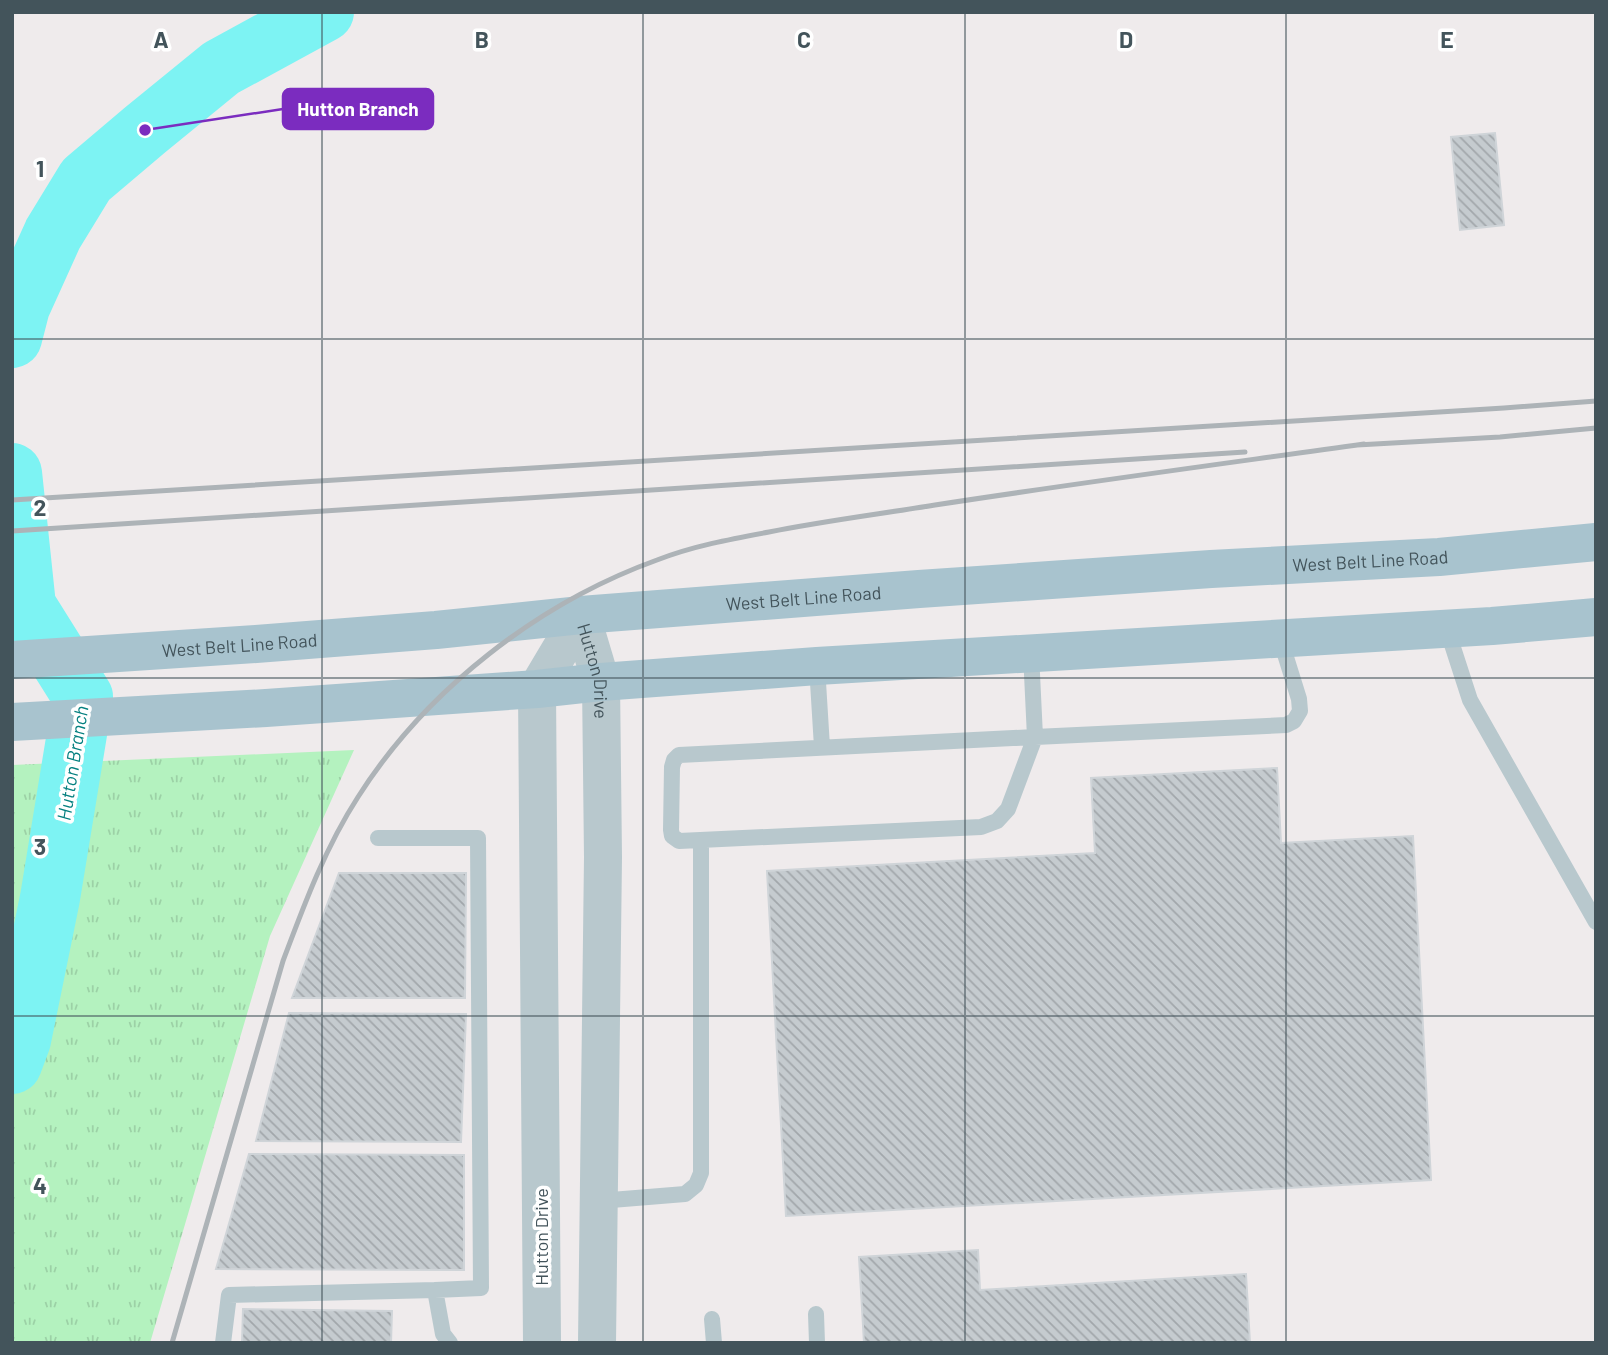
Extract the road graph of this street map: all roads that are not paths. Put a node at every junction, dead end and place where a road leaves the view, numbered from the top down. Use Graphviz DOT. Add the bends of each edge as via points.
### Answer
graph roads {
  1 [pos="1596,542"];
  2 [pos="581,615"];
  3 [pos="1596,617"];
  4 [pos="1447,629"];
  5 [pos="1280,638"];
  6 [pos="1031,652"];
  7 [pos="12,660"];
  8 [pos="817,666"];
  9 [pos="601,682"];
  10 [pos="537,689"];
  11 [pos="12,722"];
  12 [pos="1035,737"];
  13 [pos="822,747"];
  14 [pos="378,838"];
  15 [pos="701,840"];
  16 [pos="1596,922"];
  17 [pos="599,1201"];
  18 [pos="541,1205"];
  19 [pos="435,1290"];
  20 [pos="816,1314"];
  21 [pos="712,1319"];
  22 [pos="223,1343"];
  23 [pos="450,1343"];
  24 [pos="542,1343"];
  25 [pos="597,1343"];
  26 [pos="714,1343"];
  27 [pos="817,1343"];
  1 -- 2 [label="main road, West Belt Line Road" via="1439,557"];
  2 -- 7 [label="main road, West Belt Line Road" via="256,645"];
  2 -- 9 [label="street, Hutton Drive"];
  2 -- 10 [label="street, Hutton Drive"];
  3 -- 4 [label="main road"];
  4 -- 5 [label="main road"];
  4 -- 16 [label="lane" via="1470,700"];
  5 -- 6 [label="main road"];
  5 -- 12 [label="lane" via="1299,699 1300,712 1294,722"];
  6 -- 8 [label="main road"];
  6 -- 12 [label="lane"];
  8 -- 9 [label="main road"];
  8 -- 13 [label="lane"];
  9 -- 10 [label="main road"];
  9 -- 17 [label="street, Hutton Drive"];
  10 -- 11 [label="main road"];
  10 -- 18 [label="street, Hutton Drive"];
  12 -- 13 [label="lane"];
  12 -- 15 [label="lane" via="1008,810 981,827"];
  13 -- 15 [label="lane" via="679,755 672,767 672,836 679,841"];
  14 -- 19 [label="lane" via="478,838 481,1288"];
  15 -- 17 [label="lane" via="701,1173 685,1194"];
  17 -- 18 [label="street"];
  17 -- 25 [label="street, Hutton Drive"];
  18 -- 24 [label="street, Hutton Drive"];
  19 -- 22 [label="lane" via="229,1295"];
  19 -- 23 [label="lane" via="443,1334"];
  20 -- 27 [label="lane"];
  21 -- 26 [label="lane"];
}
